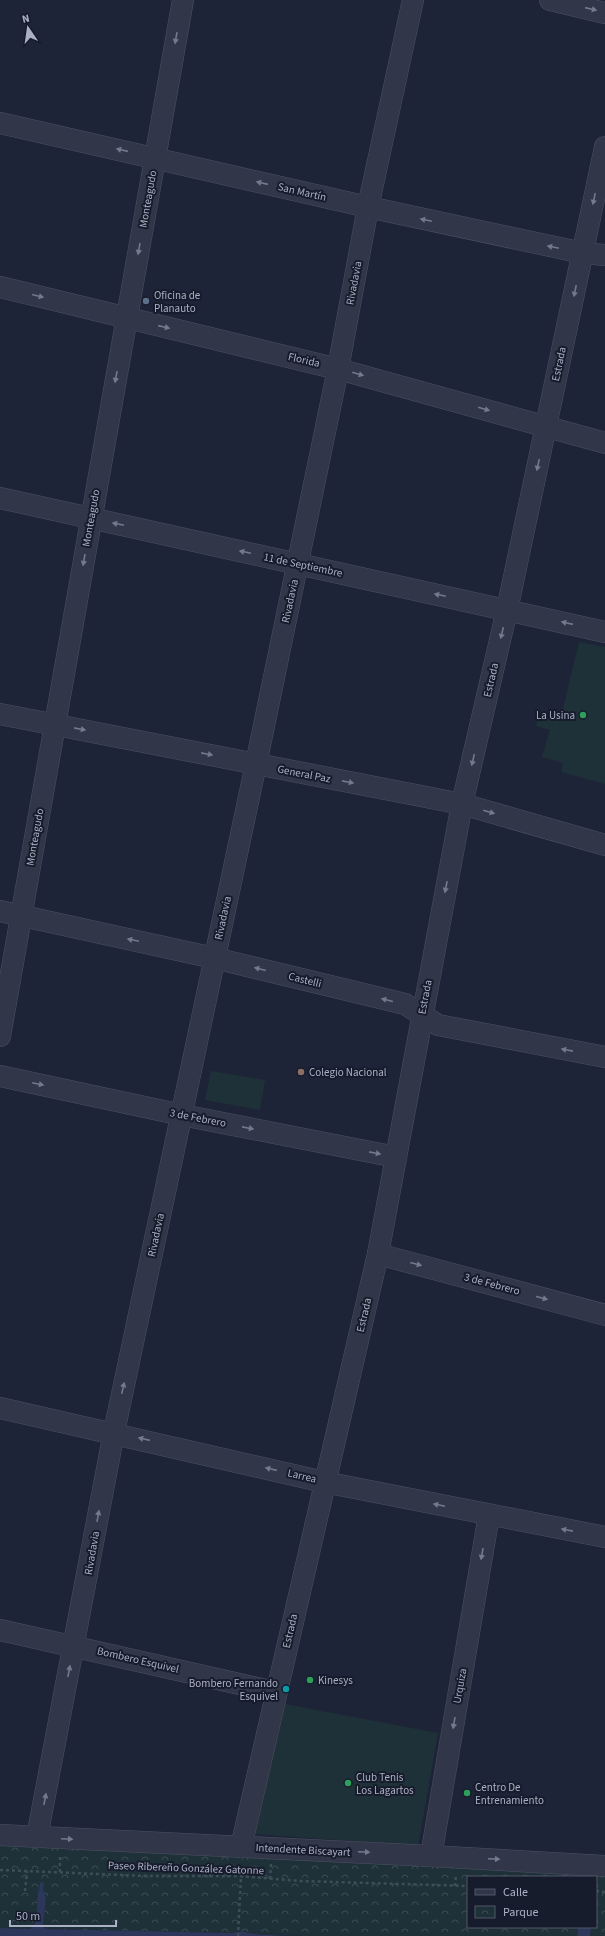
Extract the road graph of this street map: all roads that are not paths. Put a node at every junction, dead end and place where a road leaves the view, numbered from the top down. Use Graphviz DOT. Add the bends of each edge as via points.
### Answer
graph roads {
  1 [pos="183,0"];
  2 [pos="413,0"];
  3 [pos="550,0"];
  4 [pos="605,13"];
  5 [pos="0,122"];
  6 [pos="605,147"];
  7 [pos="155,158"];
  8 [pos="368,207"];
  9 [pos="583,253"];
  10 [pos="605,256"];
  11 [pos="0,287"];
  12 [pos="127,318"];
  13 [pos="338,369"];
  14 [pos="546,427"];
  15 [pos="605,443"];
  16 [pos="0,498"];
  17 [pos="91,518"];
  18 [pos="298,564"];
  19 [pos="507,610"];
  20 [pos="605,632"];
  21 [pos="0,714"];
  22 [pos="55,724"];
  23 [pos="256,764"];
  24 [pos="462,804"];
  25 [pos="605,845"];
  26 [pos="0,911"];
  27 [pos="21,916"];
  28 [pos="214,958"];
  29 [pos="422,1015"];
  30 [pos="0,1036"];
  31 [pos="605,1057"];
  32 [pos="0,1076"];
  33 [pos="182,1115"];
  34 [pos="396,1156"];
  35 [pos="378,1254"];
  36 [pos="605,1315"];
  37 [pos="0,1408"];
  38 [pos="114,1432"];
  39 [pos="324,1482"];
  40 [pos="489,1515"];
  41 [pos="605,1537"];
  42 [pos="0,1630"];
  43 [pos="74,1646"];
  44 [pos="276,1692"];
  45 [pos="0,1835"];
  46 [pos="37,1837"];
  47 [pos="241,1847"];
  48 [pos="431,1856"];
  49 [pos="605,1866"];
  1 -- 7 [label="street, Monteagudo, one-way"];
  2 -- 8 [label="street, Rivadavia"];
  3 -- 4 [label="street, one-way"];
  7 -- 5 [label="street, San Martín, one-way"];
  6 -- 9 [label="street, Estrada, one-way"];
  8 -- 7 [label="street, San Martín, one-way"];
  7 -- 12 [label="street, Monteagudo, one-way"];
  9 -- 8 [label="street, San Martín, one-way"];
  8 -- 13 [label="street, Rivadavia"];
  9 -- 10 [label="street, San Martín"];
  9 -- 14 [label="street, Estrada, one-way"];
  11 -- 12 [label="street, Florida, one-way"];
  12 -- 13 [label="street, Florida, one-way"];
  12 -- 17 [label="street, Monteagudo, one-way"];
  13 -- 14 [label="street, Florida, one-way"];
  13 -- 18 [label="street, Rivadavia"];
  14 -- 15 [label="street, Florida"];
  14 -- 19 [label="street, Estrada, one-way"];
  16 -- 17 [label="street, 11 de Septiembre"];
  18 -- 17 [label="street, 11 de Septiembre, one-way"];
  17 -- 22 [label="street, Monteagudo, one-way"];
  19 -- 18 [label="street, 11 de Septiembre, one-way"];
  18 -- 23 [label="street, Rivadavia"];
  20 -- 19 [label="street, 11 de Septiembre, one-way"];
  19 -- 24 [label="street, Estrada, one-way"];
  21 -- 22 [label="street, General Paz"];
  22 -- 23 [label="street, General Paz, one-way"];
  22 -- 27 [label="street, Monteagudo"];
  23 -- 24 [label="street, General Paz, one-way"];
  23 -- 28 [label="street, Rivadavia"];
  24 -- 25 [label="street, General Paz, one-way"];
  24 -- 29 [label="street, Estrada, one-way"];
  26 -- 27 [label="street, Castelli"];
  28 -- 27 [label="street, Castelli, one-way"];
  27 -- 30 [label="street, Monteagudo"];
  29 -- 28 [label="street, Castelli, one-way" via="405,1004"];
  28 -- 33 [label="street, Rivadavia"];
  31 -- 29 [label="street, Castelli, one-way" via="438,1025"];
  29 -- 34 [label="street, Estrada"];
  32 -- 33 [label="street, 3 de Febrero, one-way"];
  33 -- 34 [label="street, 3 de Febrero, one-way"];
  38 -- 33 [label="street, Rivadavia, one-way"];
  34 -- 35 [label="street, Estrada"];
  35 -- 36 [label="street, 3 de Febrero, one-way"];
  35 -- 39 [label="street, Estrada"];
  37 -- 38 [label="street, Larrea"];
  39 -- 38 [label="street, Larrea, one-way"];
  43 -- 38 [label="street, Rivadavia, one-way"];
  40 -- 39 [label="street, Larrea, one-way"];
  39 -- 44 [label="street, Estrada"];
  41 -- 40 [label="street, Larrea, one-way"];
  40 -- 48 [label="street, Urquiza, one-way"];
  42 -- 43 [label="street, Bombero Esquivel"];
  43 -- 44 [label="street, Bombero Esquivel"];
  46 -- 43 [label="street, Rivadavia, one-way"];
  44 -- 47 [label="street, Estrada"];
  45 -- 46 [label="street, Intendente Biscayart"];
  46 -- 47 [label="street, Intendente Biscayart, one-way"];
  47 -- 48 [label="street, Intendente Biscayart, one-way"];
  48 -- 49 [label="street, Intendente Biscayart, one-way"];
}
